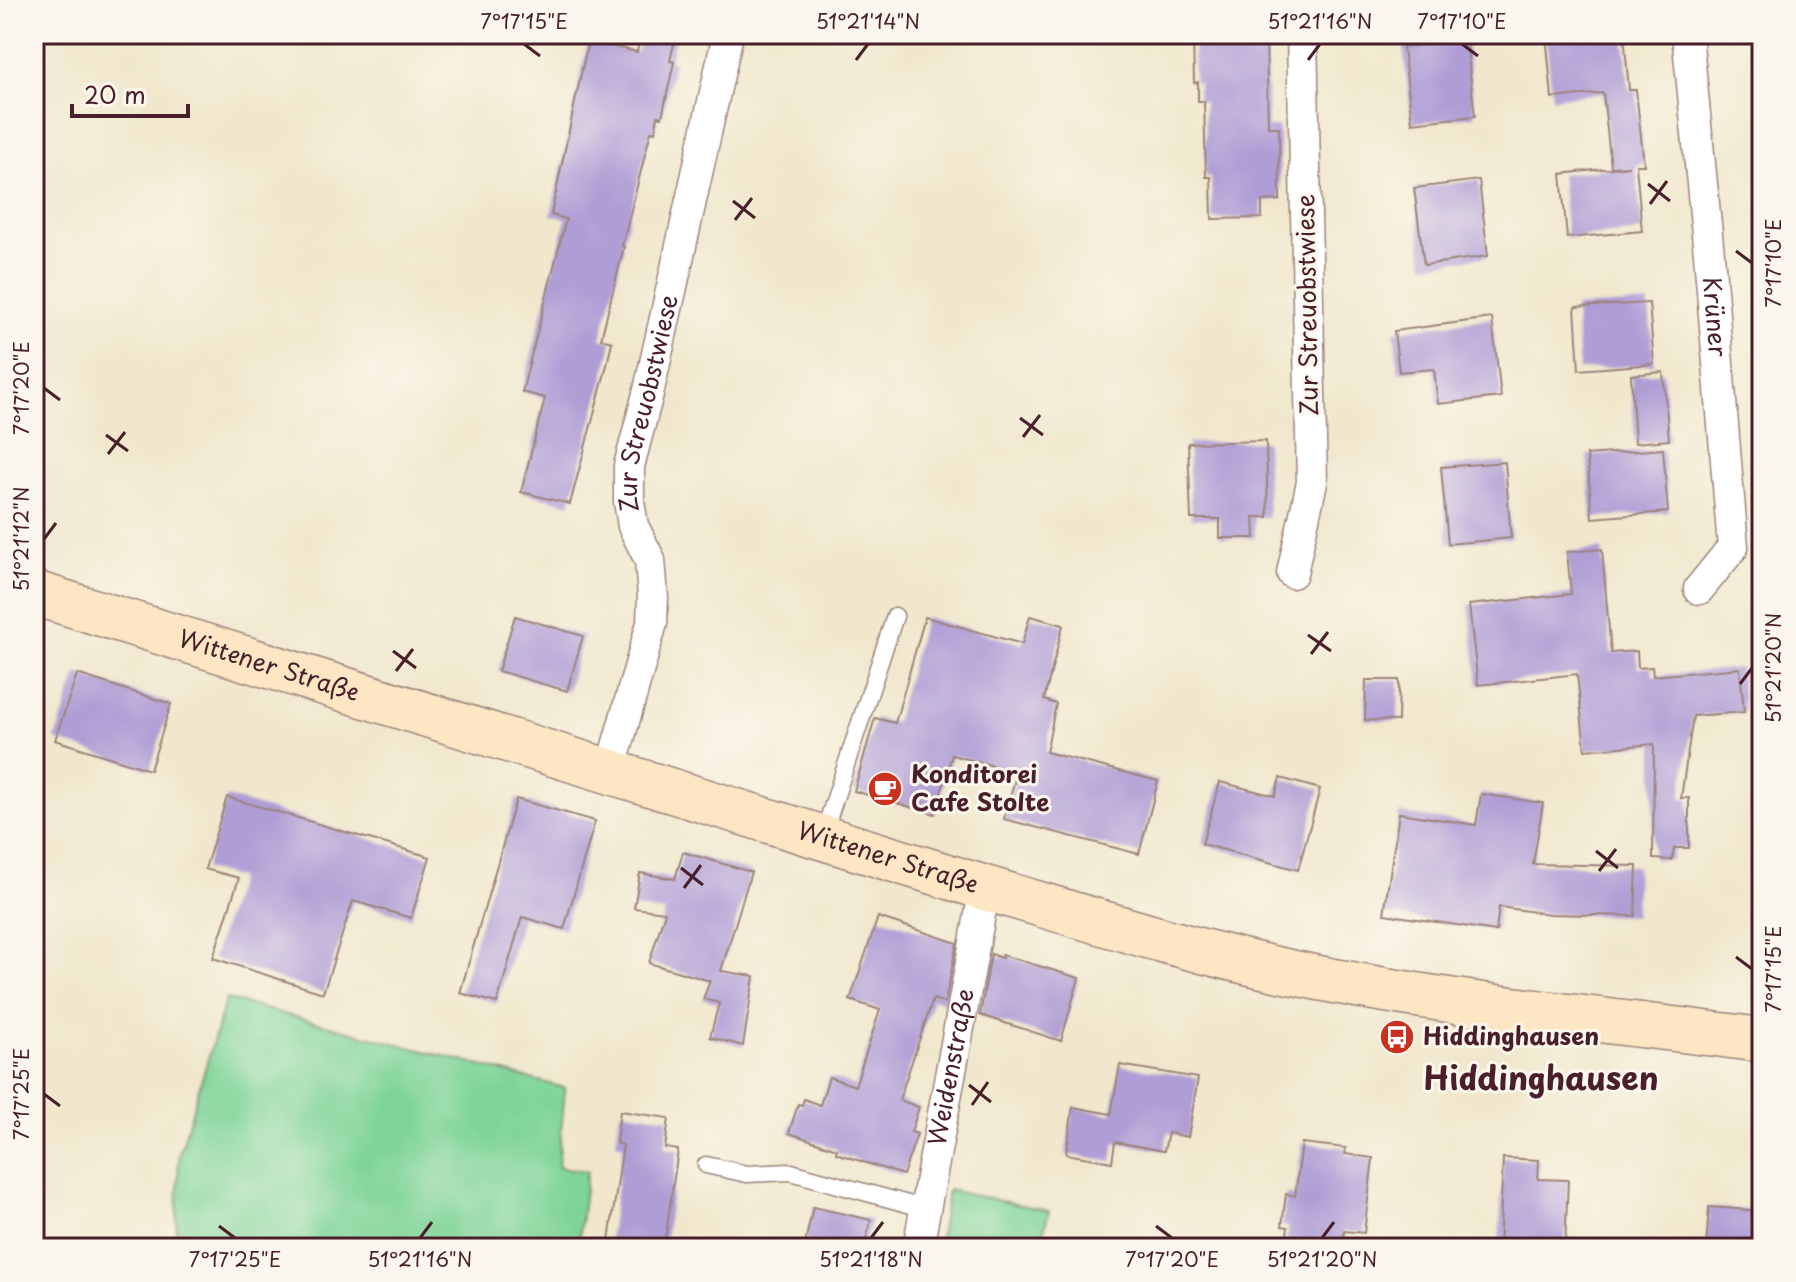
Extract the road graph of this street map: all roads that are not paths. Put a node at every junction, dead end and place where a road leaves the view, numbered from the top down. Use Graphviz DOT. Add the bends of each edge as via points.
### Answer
graph roads {
  1 [pos="728,34"];
  2 [pos="1302,34"];
  3 [pos="1687,34"];
  4 [pos="1292,573"];
  5 [pos="1699,589"];
  6 [pos="34,593"];
  7 [pos="895,616"];
  8 [pos="610,771"];
  9 [pos="823,837"];
  10 [pos="985,888"];
  11 [pos="1762,1040"];
  12 [pos="706,1165"];
  13 [pos="926,1209"];
  14 [pos="918,1248"];
  1 -- 8 [label="street, Zur Streuobstwiese" via="629,466 633,526 650,560 652,623"];
  2 -- 4 [label="street, Zur Streuobstwiese" via="1312,482"];
  3 -- 5 [label="street, Krüner" via="1733,547"];
  6 -- 8 [label="main road, Wittener Straße"];
  7 -- 9 [label="lane"];
  8 -- 9 [label="main road, Wittener Straße"];
  9 -- 10 [label="main road, Wittener Straße"];
  10 -- 11 [label="main road, Wittener Straße" via="1291,973 1509,1010"];
  10 -- 13 [label="street, Weidenstraße"];
  12 -- 13 [label="lane" via="747,1174 791,1172"];
  13 -- 14 [label="street, Weidenstraße"];
}
